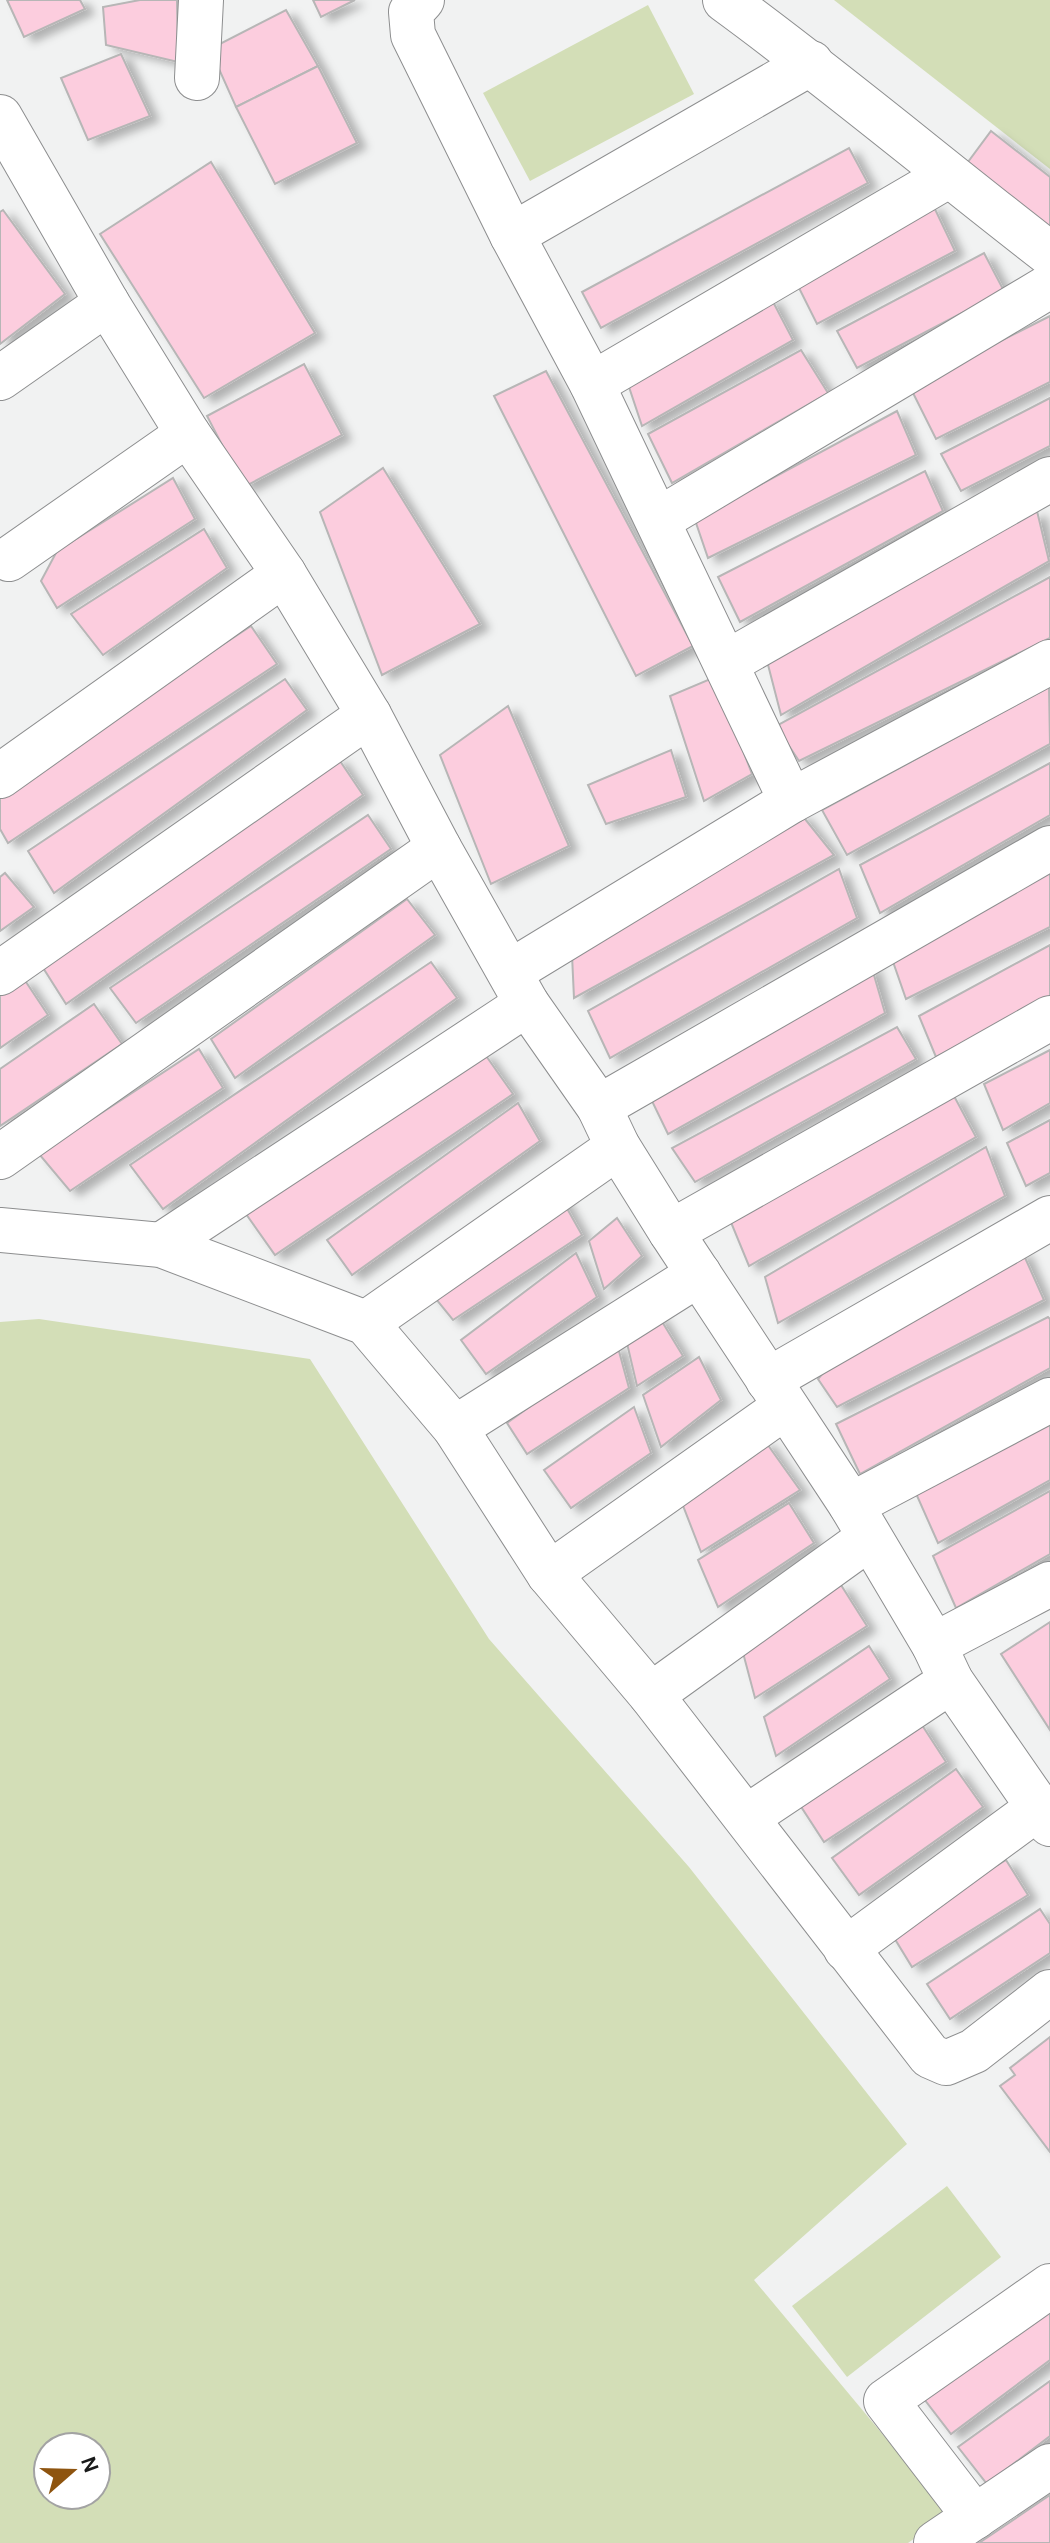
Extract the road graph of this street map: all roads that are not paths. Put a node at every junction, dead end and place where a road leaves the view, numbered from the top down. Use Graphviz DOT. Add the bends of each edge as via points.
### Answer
graph roads {
  1 [pos="201,0"];
  2 [pos="422,0"];
  3 [pos="725,0"];
  4 [pos="811,63"];
  5 [pos="197,78"];
  6 [pos="0,117"];
  7 [pos="12,172"];
  8 [pos="948,176"];
  9 [pos="512,235"];
  10 [pos="1050,254"];
  11 [pos="1050,286"];
  12 [pos="107,303"];
  13 [pos="0,378"];
  14 [pos="592,384"];
  15 [pos="188,434"];
  16 [pos="1050,479"];
  17 [pos="658,520"];
  18 [pos="9,559"];
  19 [pos="284,574"];
  20 [pos="1050,662"];
  21 [pos="726,663"];
  22 [pos="369,715"];
  23 [pos="0,776"];
  24 [pos="791,801"];
  25 [pos="439,848"];
  26 [pos="1050,848"];
  27 [pos="0,973"];
  28 [pos="518,988"];
  29 [pos="1050,1018"];
  30 [pos="599,1107"];
  31 [pos="618,1147"];
  32 [pos="0,1157"];
  33 [pos="1050,1218"];
  34 [pos="0,1230"];
  35 [pos="671,1232"];
  36 [pos="161,1245"];
  37 [pos="699,1274"];
  38 [pos="366,1323"];
  39 [pos="776,1393"];
  40 [pos="1050,1400"];
  41 [pos="455,1428"];
  42 [pos="860,1521"];
  43 [pos="549,1574"];
  44 [pos="1050,1584"];
  45 [pos="943,1663"];
  46 [pos="651,1695"];
  47 [pos="1044,1816"];
  48 [pos="747,1817"];
  49 [pos="846,1949"];
  50 [pos="1050,1992"];
  51 [pos="1050,2286"];
  52 [pos="1050,2466"];
  53 [pos="975,2517"];
  54 [pos="936,2543"];
  1 -- 5 [label="street"];
  2 -- 9 [label="street" via="411,12 413,35"];
  3 -- 4 [label="street"];
  4 -- 8 [label="street"];
  4 -- 9 [label="street"];
  6 -- 7 [label="street"];
  7 -- 12 [label="street"];
  8 -- 10 [label="street"];
  8 -- 14 [label="street"];
  9 -- 14 [label="street"];
  11 -- 17 [label="street"];
  12 -- 13 [label="street"];
  12 -- 15 [label="street"];
  14 -- 17 [label="street"];
  15 -- 18 [label="street"];
  15 -- 19 [label="street"];
  16 -- 21 [label="street"];
  17 -- 21 [label="street"];
  19 -- 22 [label="street"];
  19 -- 23 [label="street"];
  20 -- 24 [label="street"];
  21 -- 24 [label="street"];
  22 -- 25 [label="street"];
  22 -- 27 [label="street"];
  24 -- 28 [label="street"];
  25 -- 28 [label="street"];
  25 -- 32 [label="street"];
  26 -- 30 [label="street"];
  28 -- 30 [label="street"];
  28 -- 36 [label="street"];
  29 -- 35 [label="street"];
  30 -- 31 [label="street"];
  31 -- 35 [label="street"];
  31 -- 38 [label="street"];
  33 -- 39 [label="street"];
  34 -- 36 [label="street"];
  35 -- 37 [label="street"];
  36 -- 38 [label="street"];
  37 -- 39 [label="street"];
  37 -- 41 [label="street"];
  38 -- 41 [label="street"];
  39 -- 42 [label="street"];
  39 -- 43 [label="street"];
  40 -- 42 [label="street"];
  41 -- 43 [label="street"];
  42 -- 45 [label="street"];
  42 -- 46 [label="street"];
  43 -- 46 [label="street"];
  44 -- 45 [label="street"];
  45 -- 47 [label="street"];
  45 -- 48 [label="street"];
  46 -- 48 [label="street"];
  47 -- 49 [label="street"];
  48 -- 49 [label="street"];
  49 -- 50 [label="street" via="930,2056 946,2063 974,2051"];
  51 -- 53 [label="street" via="886,2401"];
  52 -- 53 [label="street"];
  53 -- 54 [label="street"];
}
